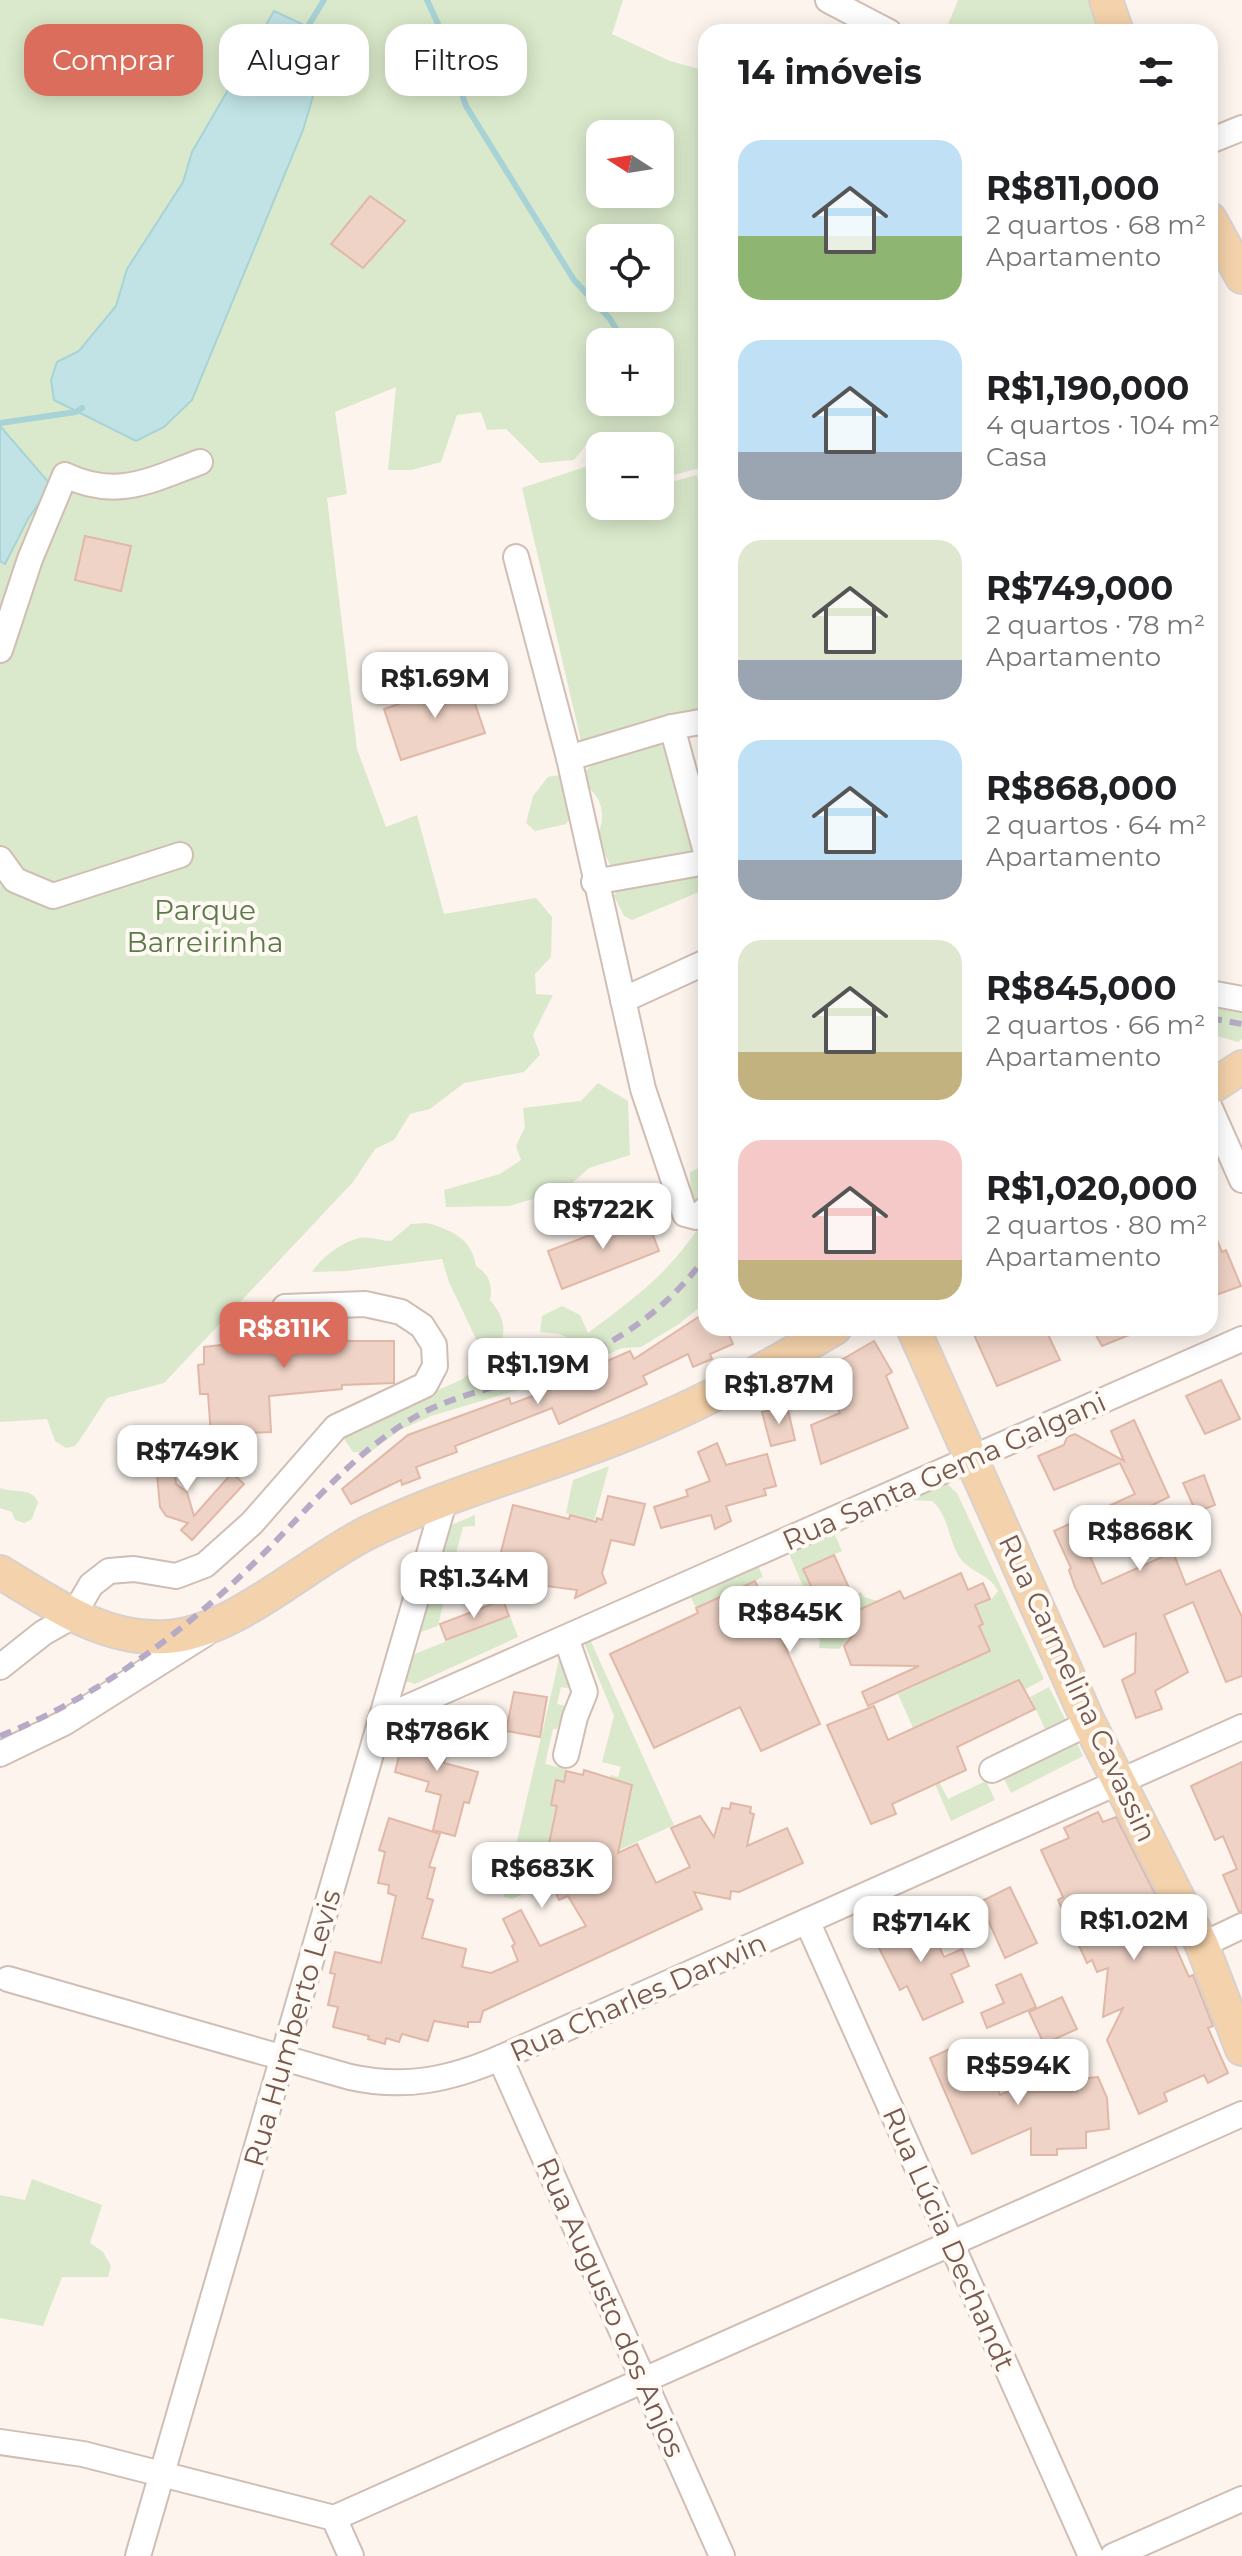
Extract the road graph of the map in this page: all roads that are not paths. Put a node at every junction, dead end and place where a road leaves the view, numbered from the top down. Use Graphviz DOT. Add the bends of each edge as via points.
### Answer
graph roads {
  1 [pos="828,0"];
  2 [pos="1106,0"];
  3 [pos="874,24"];
  4 [pos="1114,24"];
  5 [pos="1242,128"];
  6 [pos="1218,138"];
  7 [pos="1218,234"];
  8 [pos="1242,277"];
  9 [pos="200,462"];
  10 [pos="516,557"];
  11 [pos="0,650"];
  12 [pos="698,722"];
  13 [pos="672,727"];
  14 [pos="569,758"];
  15 [pos="698,823"];
  16 [pos="180,855"];
  17 [pos="0,859"];
  18 [pos="698,863"];
  19 [pos="594,882"];
  20 [pos="698,966"];
  21 [pos="1218,994"];
  22 [pos="1242,999"];
  23 [pos="623,1000"];
  24 [pos="1242,1067"];
  25 [pos="1218,1083"];
  26 [pos="1218,1126"];
  27 [pos="1242,1180"];
  28 [pos="698,1215"];
  29 [pos="285,1307"];
  30 [pos="821,1336"];
  31 [pos="917,1336"];
  32 [pos="1242,1339"];
  33 [pos="971,1459"];
  34 [pos="445,1499"];
  35 [pos="0,1572"];
  36 [pos="73,1616"];
  37 [pos="222,1624"];
  38 [pos="566,1638"];
  39 [pos="0,1667"];
  40 [pos="381,1719"];
  41 [pos="1089,1723"];
  42 [pos="1242,1727"];
  43 [pos="0,1754"];
  44 [pos="566,1755"];
  45 [pos="992,1770"];
  46 [pos="1121,1781"];
  47 [pos="807,1921"];
  48 [pos="1242,1926"];
  49 [pos="1202,1945"];
  50 [pos="8,1979"];
  51 [pos="1242,2049"];
  52 [pos="283,2057"];
  53 [pos="500,2058"];
  54 [pos="1242,2114"];
  55 [pos="951,2244"];
  56 [pos="644,2380"];
  57 [pos="0,2442"];
  58 [pos="162,2472"];
  59 [pos="1242,2499"];
  60 [pos="334,2518"];
  61 [pos="138,2556"];
  62 [pos="351,2556"];
  63 [pos="722,2556"];
  64 [pos="1091,2556"];
  65 [pos="1113,2556"];
  1 -- 3 [label="street"];
  2 -- 4 [label="main road"];
  5 -- 6 [label="street"];
  7 -- 8 [label="main road"];
  9 -- 11 [label="street" via="137,486 84,484 65,475"];
  10 -- 14 [label="street"];
  12 -- 13 [label="street"];
  13 -- 14 [label="street"];
  13 -- 15 [label="street"];
  14 -- 19 [label="street"];
  16 -- 17 [label="street" via="53,896 15,880"];
  18 -- 19 [label="street"];
  19 -- 23 [label="street"];
  20 -- 23 [label="street"];
  21 -- 22 [label="street"];
  23 -- 28 [label="street" via="643,1089 685,1214"];
  24 -- 25 [label="main road"];
  26 -- 27 [label="street"];
  29 -- 36 [label="street" via="365,1304 401,1312 422,1326 434,1345 435,1366 425,1385 336,1427 252,1523 205,1565 176,1576 109,1571 91,1585"];
  30 -- 34 [label="main road" via="624,1436"];
  31 -- 33 [label="main road, Rua Carmelina Cavassin"];
  32 -- 33 [label="street, Rua Santa Gema Galgani"];
  33 -- 38 [label="street, Rua Santa Gema Galgani"];
  33 -- 41 [label="main road, Rua Carmelina Cavassin"];
  34 -- 37 [label="main road" via="342,1546"];
  34 -- 40 [label="street, Rua Humberto Levis"];
  35 -- 36 [label="main road"];
  36 -- 37 [label="main road" via="146,1637"];
  36 -- 39 [label="street"];
  37 -- 43 [label="street" via="64,1723"];
  38 -- 40 [label="street, Rua Santa Gema Galgani"];
  38 -- 44 [label="street" via="585,1692"];
  40 -- 52 [label="street, Rua Humberto Levis"];
  41 -- 45 [label="street"];
  41 -- 46 [label="main road, Rua Carmelina Cavassin"];
  42 -- 46 [label="street, Rua Charles Darwin"];
  46 -- 47 [label="street, Rua Charles Darwin"];
  46 -- 49 [label="main road, Rua Carmelina Cavassin"];
  47 -- 53 [label="street, Rua Charles Darwin"];
  47 -- 55 [label="street, Rua Lúcia Dechandt"];
  48 -- 49 [label="street"];
  49 -- 51 [label="main road, Rua Carmelina Cavassin"];
  50 -- 52 [label="street, Rua Charles Darwin"];
  52 -- 53 [label="street, Rua Charles Darwin" via="350,2077 400,2084 452,2076"];
  52 -- 58 [label="street, Rua Humberto Levis"];
  53 -- 56 [label="street, Rua Augusto dos Anjos"];
  54 -- 55 [label="street"];
  55 -- 56 [label="street"];
  55 -- 64 [label="street, Rua Lúcia Dechandt"];
  56 -- 60 [label="street"];
  56 -- 63 [label="street, Rua Augusto dos Anjos"];
  57 -- 58 [label="street"];
  58 -- 60 [label="street"];
  58 -- 61 [label="street, Rua Humberto Levis"];
  59 -- 65 [label="street"];
  60 -- 62 [label="street"];
}
